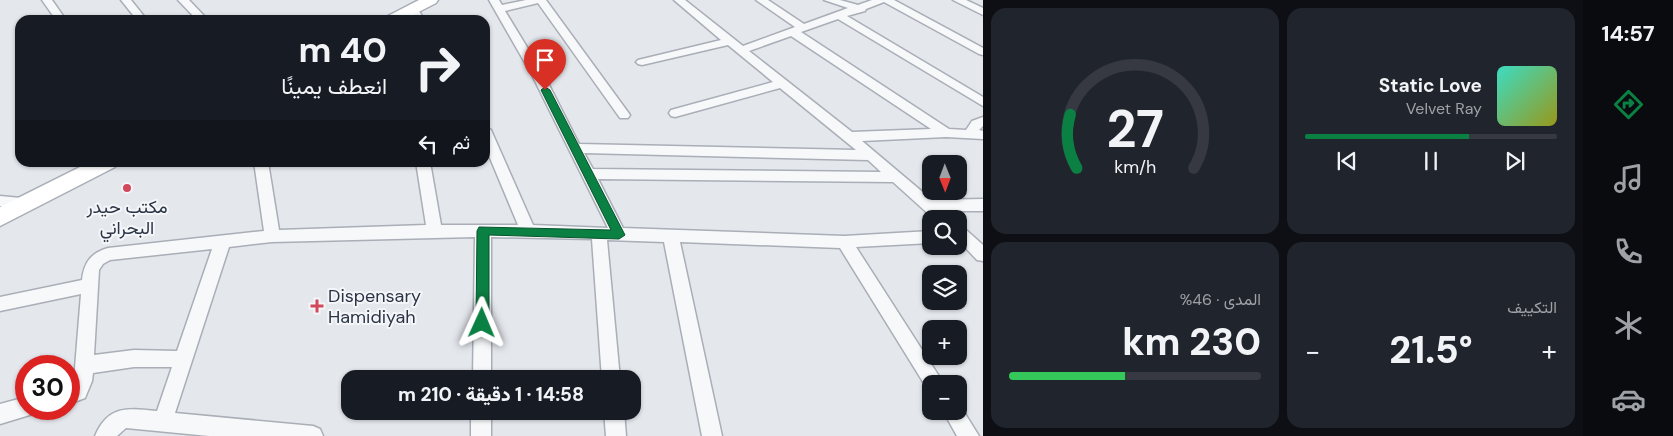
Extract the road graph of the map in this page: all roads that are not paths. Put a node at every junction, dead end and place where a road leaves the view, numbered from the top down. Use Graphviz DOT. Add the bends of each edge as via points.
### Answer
graph roads {
  1 [pos="47,0"];
  2 [pos="126,0"];
  3 [pos="183,0"];
  4 [pos="430,0"];
  5 [pos="541,0"];
  6 [pos="679,0"];
  7 [pos="761,0"];
  8 [pos="829,0"];
  9 [pos="881,0"];
  10 [pos="887,0"];
  11 [pos="958,0"];
  12 [pos="497,5"];
  13 [pos="861,9"];
  14 [pos="983,12"];
  15 [pos="58,15"];
  16 [pos="138,15"];
  17 [pos="199,15"];
  18 [pos="416,15"];
  19 [pos="839,15"];
  20 [pos="798,30"];
  21 [pos="730,41"];
  22 [pos="741,50"];
  23 [pos="983,52"];
  24 [pos="642,62"];
  25 [pos="781,84"];
  26 [pos="983,102"];
  27 [pos="675,113"];
  28 [pos="624,115"];
  29 [pos="983,121"];
  30 [pos="946,133"];
  31 [pos="977,135"];
  32 [pos="848,137"];
  33 [pos="490,142"];
  34 [pos="575,148"];
  35 [pos="871,156"];
  36 [pos="98,167"];
  37 [pos="262,167"];
  38 [pos="424,167"];
  39 [pos="588,174"];
  40 [pos="896,177"];
  41 [pos="0,201"];
  42 [pos="27,203"];
  43 [pos="983,205"];
  44 [pos="930,206"];
  45 [pos="934,210"];
  46 [pos="0,217"];
  47 [pos="434,231"];
  48 [pos="483,231"];
  49 [pos="528,231"];
  50 [pos="599,234"];
  51 [pos="619,235"];
  52 [pos="272,236"];
  53 [pos="670,237"];
  54 [pos="922,238"];
  55 [pos="967,240"];
  56 [pos="222,242"];
  57 [pos="844,242"];
  58 [pos="983,255"];
  59 [pos="90,285"];
  60 [pos="0,304"];
  61 [pos="184,360"];
  62 [pos="84,366"];
  63 [pos="482,370"];
  64 [pos="610,370"];
  65 [pos="930,375"];
  66 [pos="80,387"];
  67 [pos="15,410"];
  68 [pos="0,414"];
  69 [pos="481,420"];
  70 [pos="615,420"];
  71 [pos="959,420"];
  72 [pos="164,421"];
  73 [pos="219,431"];
  74 [pos="105,436"];
  75 [pos="313,436"];
  76 [pos="481,436"];
  77 [pos="616,436"];
  78 [pos="712,436"];
  79 [pos="969,436"];
  1 -- 15 [label="street"];
  2 -- 16 [label="street"];
  3 -- 17 [label="street"];
  4 -- 18 [label="street"];
  5 -- 12 [label="street"];
  5 -- 28 [label="street"];
  6 -- 21 [label="street"];
  7 -- 20 [label="street"];
  8 -- 13 [label="street"];
  9 -- 13 [label="street"];
  10 -- 23 [label="street"];
  11 -- 14 [label="street"];
  12 -- 34 [label="street"];
  13 -- 19 [label="street"];
  19 -- 20 [label="street"];
  19 -- 26 [label="street"];
  20 -- 22 [label="street"];
  20 -- 30 [label="street"];
  21 -- 22 [label="street"];
  21 -- 24 [label="street"];
  22 -- 25 [label="street"];
  25 -- 27 [label="street"];
  25 -- 32 [label="street"];
  29 -- 31 [label="street" via="977,124"];
  30 -- 31 [label="street"];
  30 -- 32 [label="street"];
  32 -- 35 [label="street"];
  33 -- 49 [label="street"];
  34 -- 35 [label="street"];
  34 -- 39 [label="street"];
  35 -- 40 [label="street"];
  36 -- 42 [label="street"];
  37 -- 52 [label="street"];
  38 -- 47 [label="street"];
  39 -- 40 [label="street"];
  39 -- 51 [label="street"];
  40 -- 44 [label="street"];
  41 -- 42 [label="street"];
  42 -- 46 [label="street"];
  43 -- 44 [label="street"];
  44 -- 45 [label="street"];
  47 -- 48 [label="street"];
  47 -- 52 [label="street"];
  48 -- 49 [label="street"];
  48 -- 63 [label="street"];
  49 -- 50 [label="street"];
  50 -- 51 [label="street"];
  50 -- 64 [label="street"];
  51 -- 53 [label="street"];
  52 -- 56 [label="street"];
  53 -- 57 [label="street"];
  53 -- 78 [label="street"];
  54 -- 57 [label="street"];
  55 -- 58 [label="street"];
  56 -- 59 [label="street" via="108,254 97,259 91,269"];
  56 -- 61 [label="street"];
  57 -- 65 [label="street"];
  59 -- 60 [label="street"];
  59 -- 62 [label="street"];
  61 -- 62 [label="street" via="135,358"];
  61 -- 72 [label="street"];
  62 -- 66 [label="street"];
  67 -- 68 [label="street"];
  69 -- 76 [label="street"];
  70 -- 77 [label="street"];
  71 -- 79 [label="street"];
  72 -- 73 [label="street"];
  72 -- 74 [label="street" via="125,418 114,424"];
  73 -- 75 [label="street"];
}
